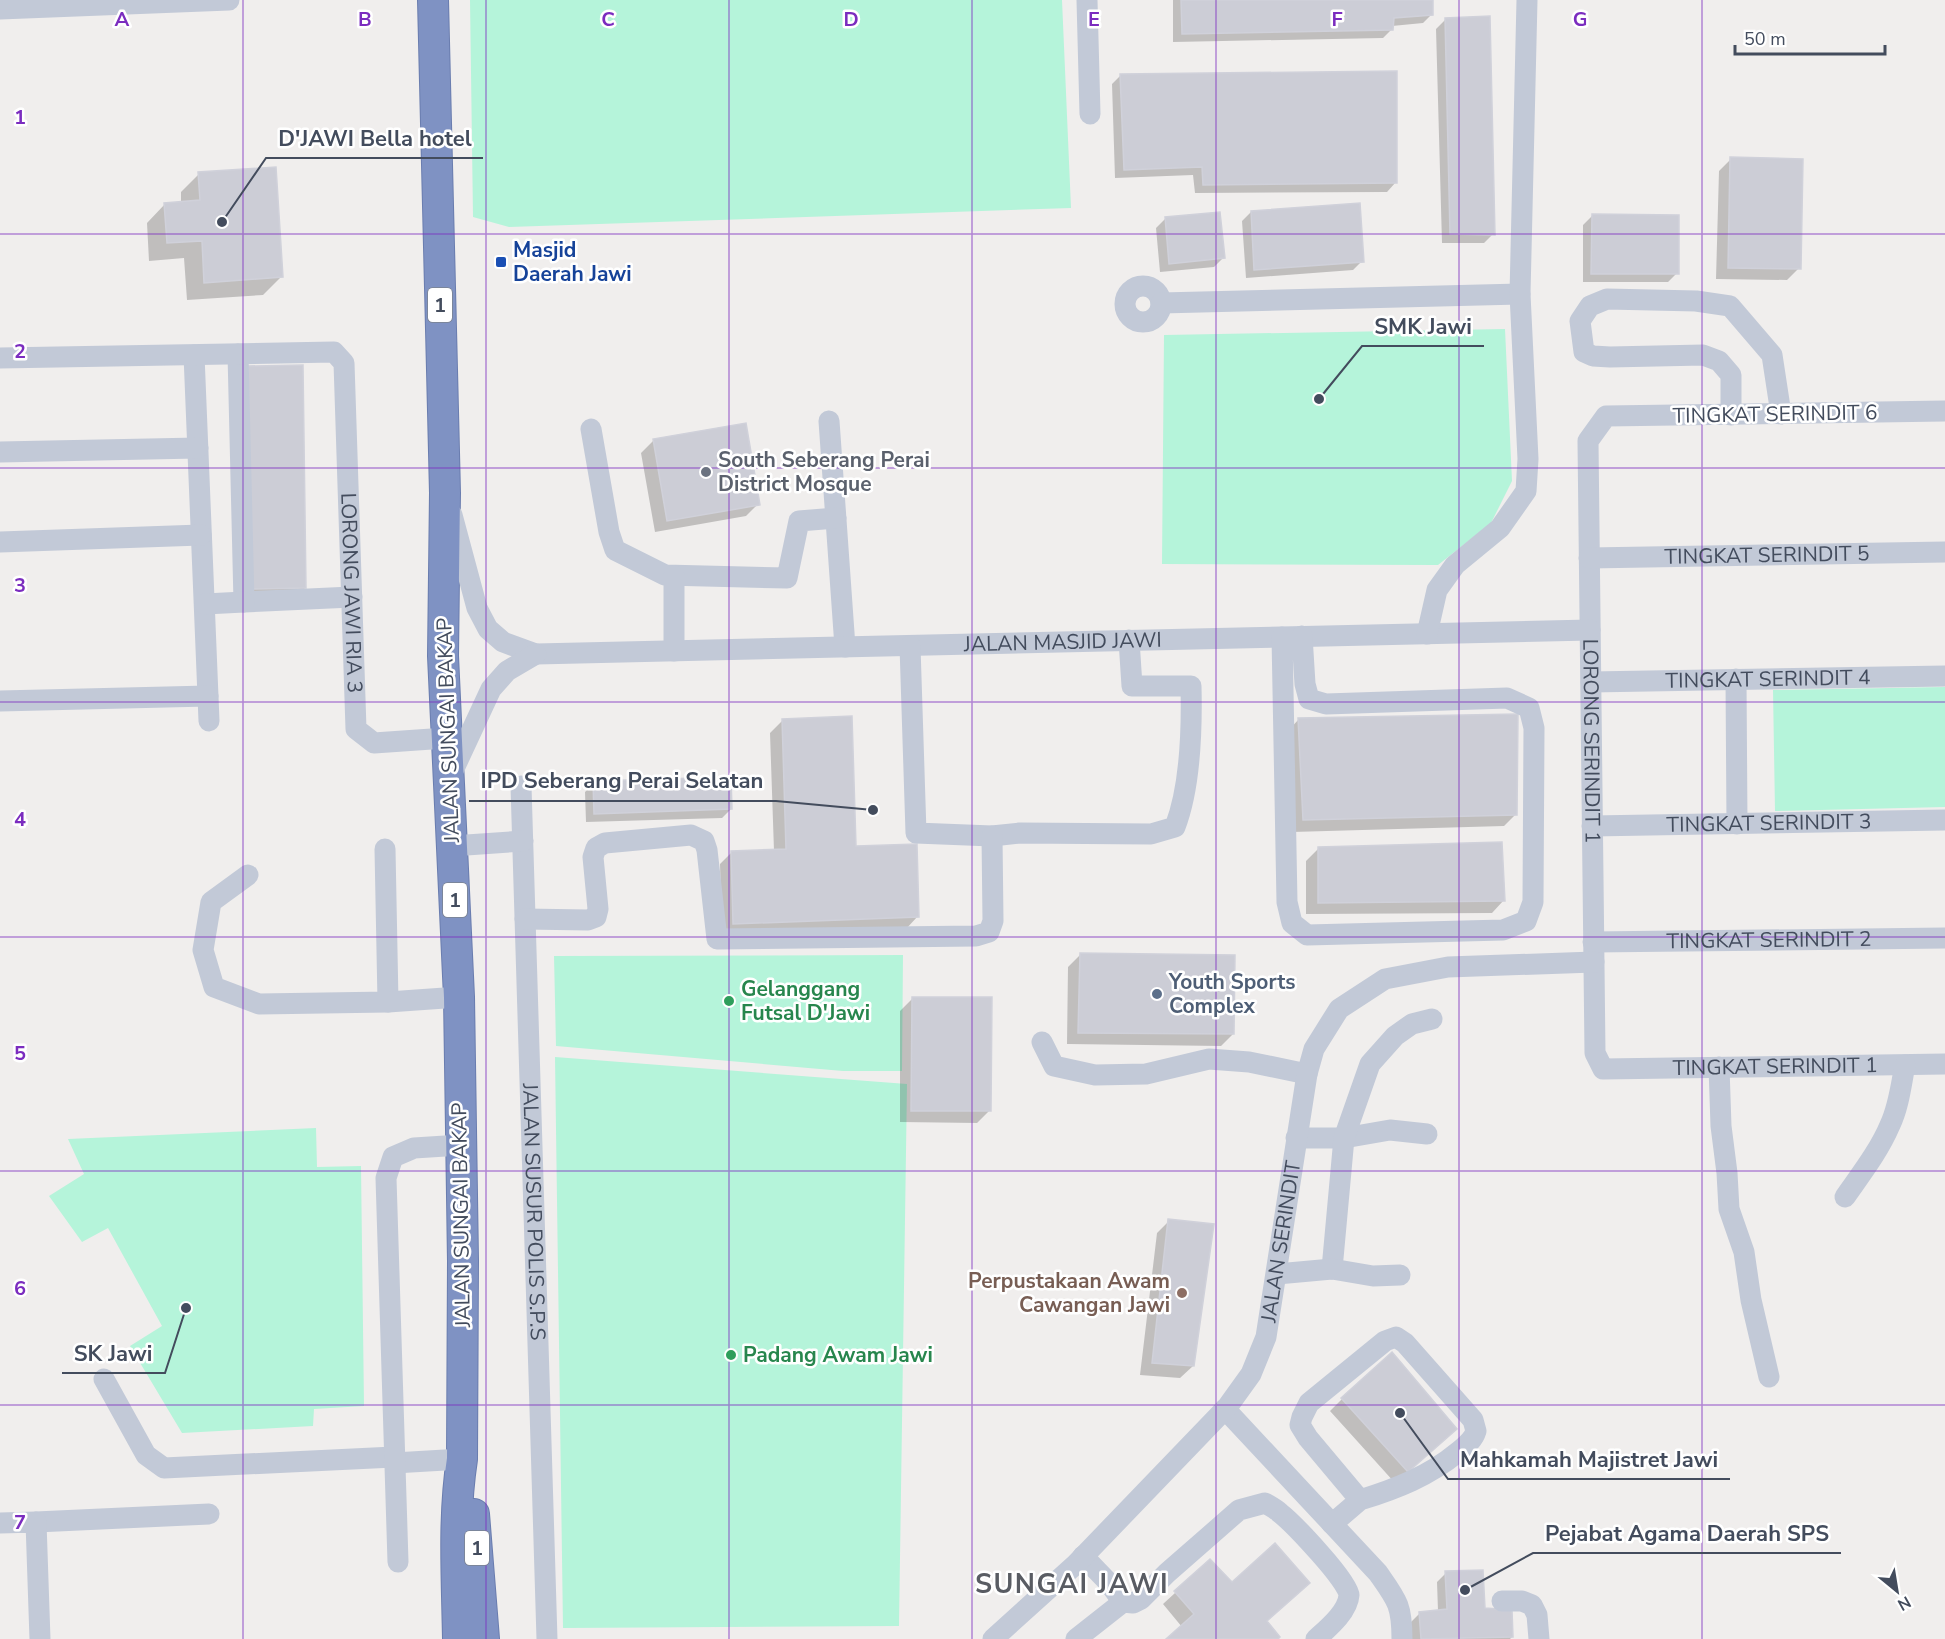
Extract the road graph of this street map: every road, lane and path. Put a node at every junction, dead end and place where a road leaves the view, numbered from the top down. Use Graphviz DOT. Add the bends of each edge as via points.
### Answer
graph roads {
  1 [pos="229,0"];
  2 [pos="433,0"];
  3 [pos="1087,0"];
  4 [pos="1527,0"];
  5 [pos="189,1"];
  6 [pos="0,9"];
  7 [pos="1090,114"];
  8 [pos="1520,294"];
  9 [pos="1161,303"];
  10 [pos="238,354"];
  11 [pos="194,355"];
  12 [pos="0,358"];
  13 [pos="1945,411"];
  14 [pos="1780,414"];
  15 [pos="1731,415"];
  16 [pos="1606,417"];
  17 [pos="830,421"];
  18 [pos="591,429"];
  19 [pos="198,448"];
  20 [pos="0,452"];
  21 [pos="445,493"];
  22 [pos="836,518"];
  23 [pos="201,536"];
  24 [pos="0,542"];
  25 [pos="1945,552"];
  26 [pos="1590,558"];
  27 [pos="674,576"];
  28 [pos="352,597"];
  29 [pos="244,603"];
  30 [pos="205,604"];
  31 [pos="1590,630"];
  32 [pos="1427,634"];
  33 [pos="1292,637"];
  34 [pos="1129,640"];
  35 [pos="910,646"];
  36 [pos="846,647"];
  37 [pos="674,651"];
  38 [pos="536,654"];
  39 [pos="1945,676"];
  40 [pos="1736,679"];
  41 [pos="1591,682"];
  42 [pos="208,696"];
  43 [pos="0,701"];
  44 [pos="209,721"];
  45 [pos="446,738"];
  46 [pos="449,778"];
  47 [pos="521,786"];
  48 [pos="1945,820"];
  49 [pos="1737,824"];
  50 [pos="1592,826"];
  51 [pos="992,836"];
  52 [pos="523,841"];
  53 [pos="452,846"];
  54 [pos="385,849"];
  55 [pos="248,875"];
  56 [pos="525,920"];
  57 [pos="1945,938"];
  58 [pos="1593,952"];
  59 [pos="459,997"];
  60 [pos="388,1002"];
  61 [pos="1432,1019"];
  62 [pos="1042,1042"];
  63 [pos="1945,1064"];
  64 [pos="1905,1065"];
  65 [pos="1719,1067"];
  66 [pos="1603,1069"];
  67 [pos="1307,1074"];
  68 [pos="1427,1134"];
  69 [pos="1296,1138"];
  70 [pos="1344,1138"];
  71 [pos="461,1145"];
  72 [pos="1845,1197"];
  73 [pos="1332,1269"];
  74 [pos="1277,1274"];
  75 [pos="1400,1275"];
  76 [pos="1769,1377"];
  77 [pos="104,1379"];
  78 [pos="1225,1409"];
  79 [pos="462,1459"];
  80 [pos="394,1460"];
  81 [pos="1360,1500"];
  82 [pos="209,1514"];
  83 [pos="36,1522"];
  84 [pos="0,1523"];
  85 [pos="1332,1524"];
  86 [pos="456,1539"];
  87 [pos="1083,1556"];
  88 [pos="398,1562"];
  89 [pos="1502,1601"];
  90 [pos="1123,1602"];
  91 [pos="40,1639"];
  92 [pos="442,1639"];
  93 [pos="458,1639"];
  94 [pos="484,1639"];
  95 [pos="547,1639"];
  96 [pos="993,1639"];
  97 [pos="1076,1639"];
  98 [pos="1316,1639"];
  99 [pos="1402,1639"];
  100 [pos="1539,1639"];
  1 -- 5 [label="street"];
  2 -- 21 [label="highway, JALAN SUNGAI BAKAP / 1"];
  3 -- 7 [label="street"];
  4 -- 8 [label="street"];
  5 -- 6 [label="street"];
  8 -- 9 [label="street"];
  8 -- 32 [label="street" via="1526,491 1500,528 1455,565 1437,590"];
  10 -- 11 [label="street"];
  10 -- 28 [label="street, LORONG JAWI RIA 3" via="334,352 344,363"];
  10 -- 29 [label="street"];
  11 -- 12 [label="street"];
  11 -- 19 [label="street"];
  13 -- 14 [label="street, TINGKAT SERINDIT 6"];
  14 -- 15 [label="street, TINGKAT SERINDIT 6"];
  14 -- 15 [label="street" via="1772,356 1730,306 1696,301 1607,299 1590,306 1580,321 1584,352 1610,357 1703,355 1719,361 1731,375"];
  15 -- 16 [label="street, TINGKAT SERINDIT 6"];
  16 -- 26 [label="street, LORONG SERINDIT 1" via="1588,441"];
  17 -- 22 [label="street"];
  18 -- 27 [label="street" via="615,550 664,576"];
  19 -- 20 [label="street"];
  19 -- 23 [label="street"];
  21 -- 38 [label="street, JALAN MASJID JAWI" via="477,608 488,629 502,642"];
  21 -- 45 [label="highway, JALAN SUNGAI BAKAP / 1"];
  22 -- 27 [label="street" via="799,521 787,578"];
  22 -- 36 [label="street"];
  23 -- 24 [label="street"];
  23 -- 30 [label="street"];
  25 -- 26 [label="street, TINGKAT SERINDIT 5"];
  26 -- 31 [label="street, LORONG SERINDIT 1"];
  27 -- 37 [label="street"];
  28 -- 29 [label="street"];
  28 -- 45 [label="street, LORONG JAWI RIA 3" via="356,729 374,743"];
  29 -- 30 [label="street"];
  30 -- 42 [label="street"];
  31 -- 32 [label="street, JALAN MASJID JAWI"];
  31 -- 41 [label="street, LORONG SERINDIT 1"];
  32 -- 33 [label="street, JALAN MASJID JAWI"];
  33 -- 33 [label="street" via="1287,902 1292,923 1307,935 1503,930 1526,921 1533,902 1534,728 1529,708 1507,698 1326,704 1309,699"];
  33 -- 34 [label="street, JALAN MASJID JAWI"];
  34 -- 35 [label="street, JALAN MASJID JAWI"];
  34 -- 51 [label="street" via="1132,686 1191,686 1191,735 1175,827 1151,834"];
  35 -- 36 [label="street, JALAN MASJID JAWI"];
  35 -- 51 [label="street" via="916,833"];
  36 -- 37 [label="street, JALAN MASJID JAWI"];
  37 -- 38 [label="street, JALAN MASJID JAWI"];
  38 -- 46 [label="street, JALAN MASJID JAWI" via="507,671 491,689"];
  39 -- 40 [label="street, TINGKAT SERINDIT 4"];
  40 -- 41 [label="street, TINGKAT SERINDIT 4"];
  40 -- 49 [label="street"];
  41 -- 50 [label="street, LORONG SERINDIT 1"];
  42 -- 43 [label="street"];
  42 -- 44 [label="street"];
  45 -- 46 [label="highway, JALAN SUNGAI BAKAP / 1"];
  46 -- 53 [label="highway, JALAN SUNGAI BAKAP / 1"];
  47 -- 52 [label="street, JALAN SUSUR POLIS S.P.S"];
  48 -- 49 [label="street, TINGKAT SERINDIT 3"];
  49 -- 50 [label="street, TINGKAT SERINDIT 3"];
  50 -- 58 [label="street, LORONG SERINDIT 1"];
  51 -- 56 [label="street" via="993,921 988,932 976,936 717,939 707,850 704,841 691,835 605,843 596,848 593,857 596,917"];
  52 -- 53 [label="street"];
  52 -- 56 [label="street, JALAN SUSUR POLIS S.P.S"];
  53 -- 59 [label="highway, JALAN SUNGAI BAKAP / 1"];
  54 -- 60 [label="street"];
  55 -- 60 [label="street" via="211,902 203,950 214,987 259,1004"];
  56 -- 95 [label="street, JALAN SUSUR POLIS S.P.S"];
  57 -- 58 [label="street, TINGKAT SERINDIT 2"];
  58 -- 66 [label="street, LORONG SERINDIT 1" via="1595,1053"];
  58 -- 67 [label="street, JALAN SERINDIT" via="1448,967 1385,979 1339,1009 1314,1048"];
  59 -- 60 [label="street"];
  59 -- 71 [label="highway, JALAN SUNGAI BAKAP / 1"];
  61 -- 70 [label="street" via="1412,1024 1395,1036 1370,1064"];
  62 -- 67 [label="street" via="1054,1066 1095,1075 1146,1074 1209,1059 1249,1062"];
  63 -- 64 [label="street, TINGKAT SERINDIT 1"];
  64 -- 65 [label="street, TINGKAT SERINDIT 1"];
  64 -- 72 [label="street" via="1891,1123"];
  65 -- 66 [label="street, TINGKAT SERINDIT 1"];
  65 -- 76 [label="street" via="1720,1126 1729,1209 1744,1252"];
  67 -- 69 [label="street, JALAN SERINDIT"];
  68 -- 70 [label="street" via="1390,1130"];
  69 -- 70 [label="street"];
  69 -- 74 [label="street, JALAN SERINDIT"];
  70 -- 73 [label="street"];
  71 -- 79 [label="highway, JALAN SUNGAI BAKAP / 1"];
  71 -- 80 [label="street" via="414,1148 393,1157 386,1178"];
  73 -- 74 [label="street"];
  73 -- 75 [label="street" via="1373,1276"];
  74 -- 78 [label="street, JALAN SERINDIT" via="1266,1337 1251,1374"];
  77 -- 80 [label="street" via="146,1455 164,1468"];
  78 -- 85 [label="street"];
  78 -- 87 [label="street, JALAN SERINDIT"];
  79 -- 80 [label="street"];
  79 -- 86 [label="highway, JALAN SUNGAI BAKAP / 1"];
  79 -- 94 [label="highway, JALAN SUNGAI BAKAP / 1" via="472,1485"];
  80 -- 88 [label="street"];
  81 -- 81 [label="street" via="1300,1425 1309,1403 1385,1341 1396,1337 1405,1342 1473,1420 1476,1431 1471,1441 1434,1470 1415,1481"];
  81 -- 85 [label="street"];
  82 -- 83 [label="street"];
  83 -- 84 [label="street"];
  83 -- 91 [label="street"];
  85 -- 99 [label="street" via="1378,1573 1397,1600"];
  86 -- 92 [label="highway" via="447,1568"];
  86 -- 93 [label="highway, JALAN SUNGAI BAKAP / 1"];
  87 -- 90 [label="street"];
  87 -- 96 [label="street, JALAN SERINDIT"];
  89 -- 100 [label="street" via="1532,1605"];
  90 -- 97 [label="street"];
  90 -- 98 [label="street" via="1141,1599 1239,1510 1265,1503 1304,1536 1349,1590 1337,1620"];
}
